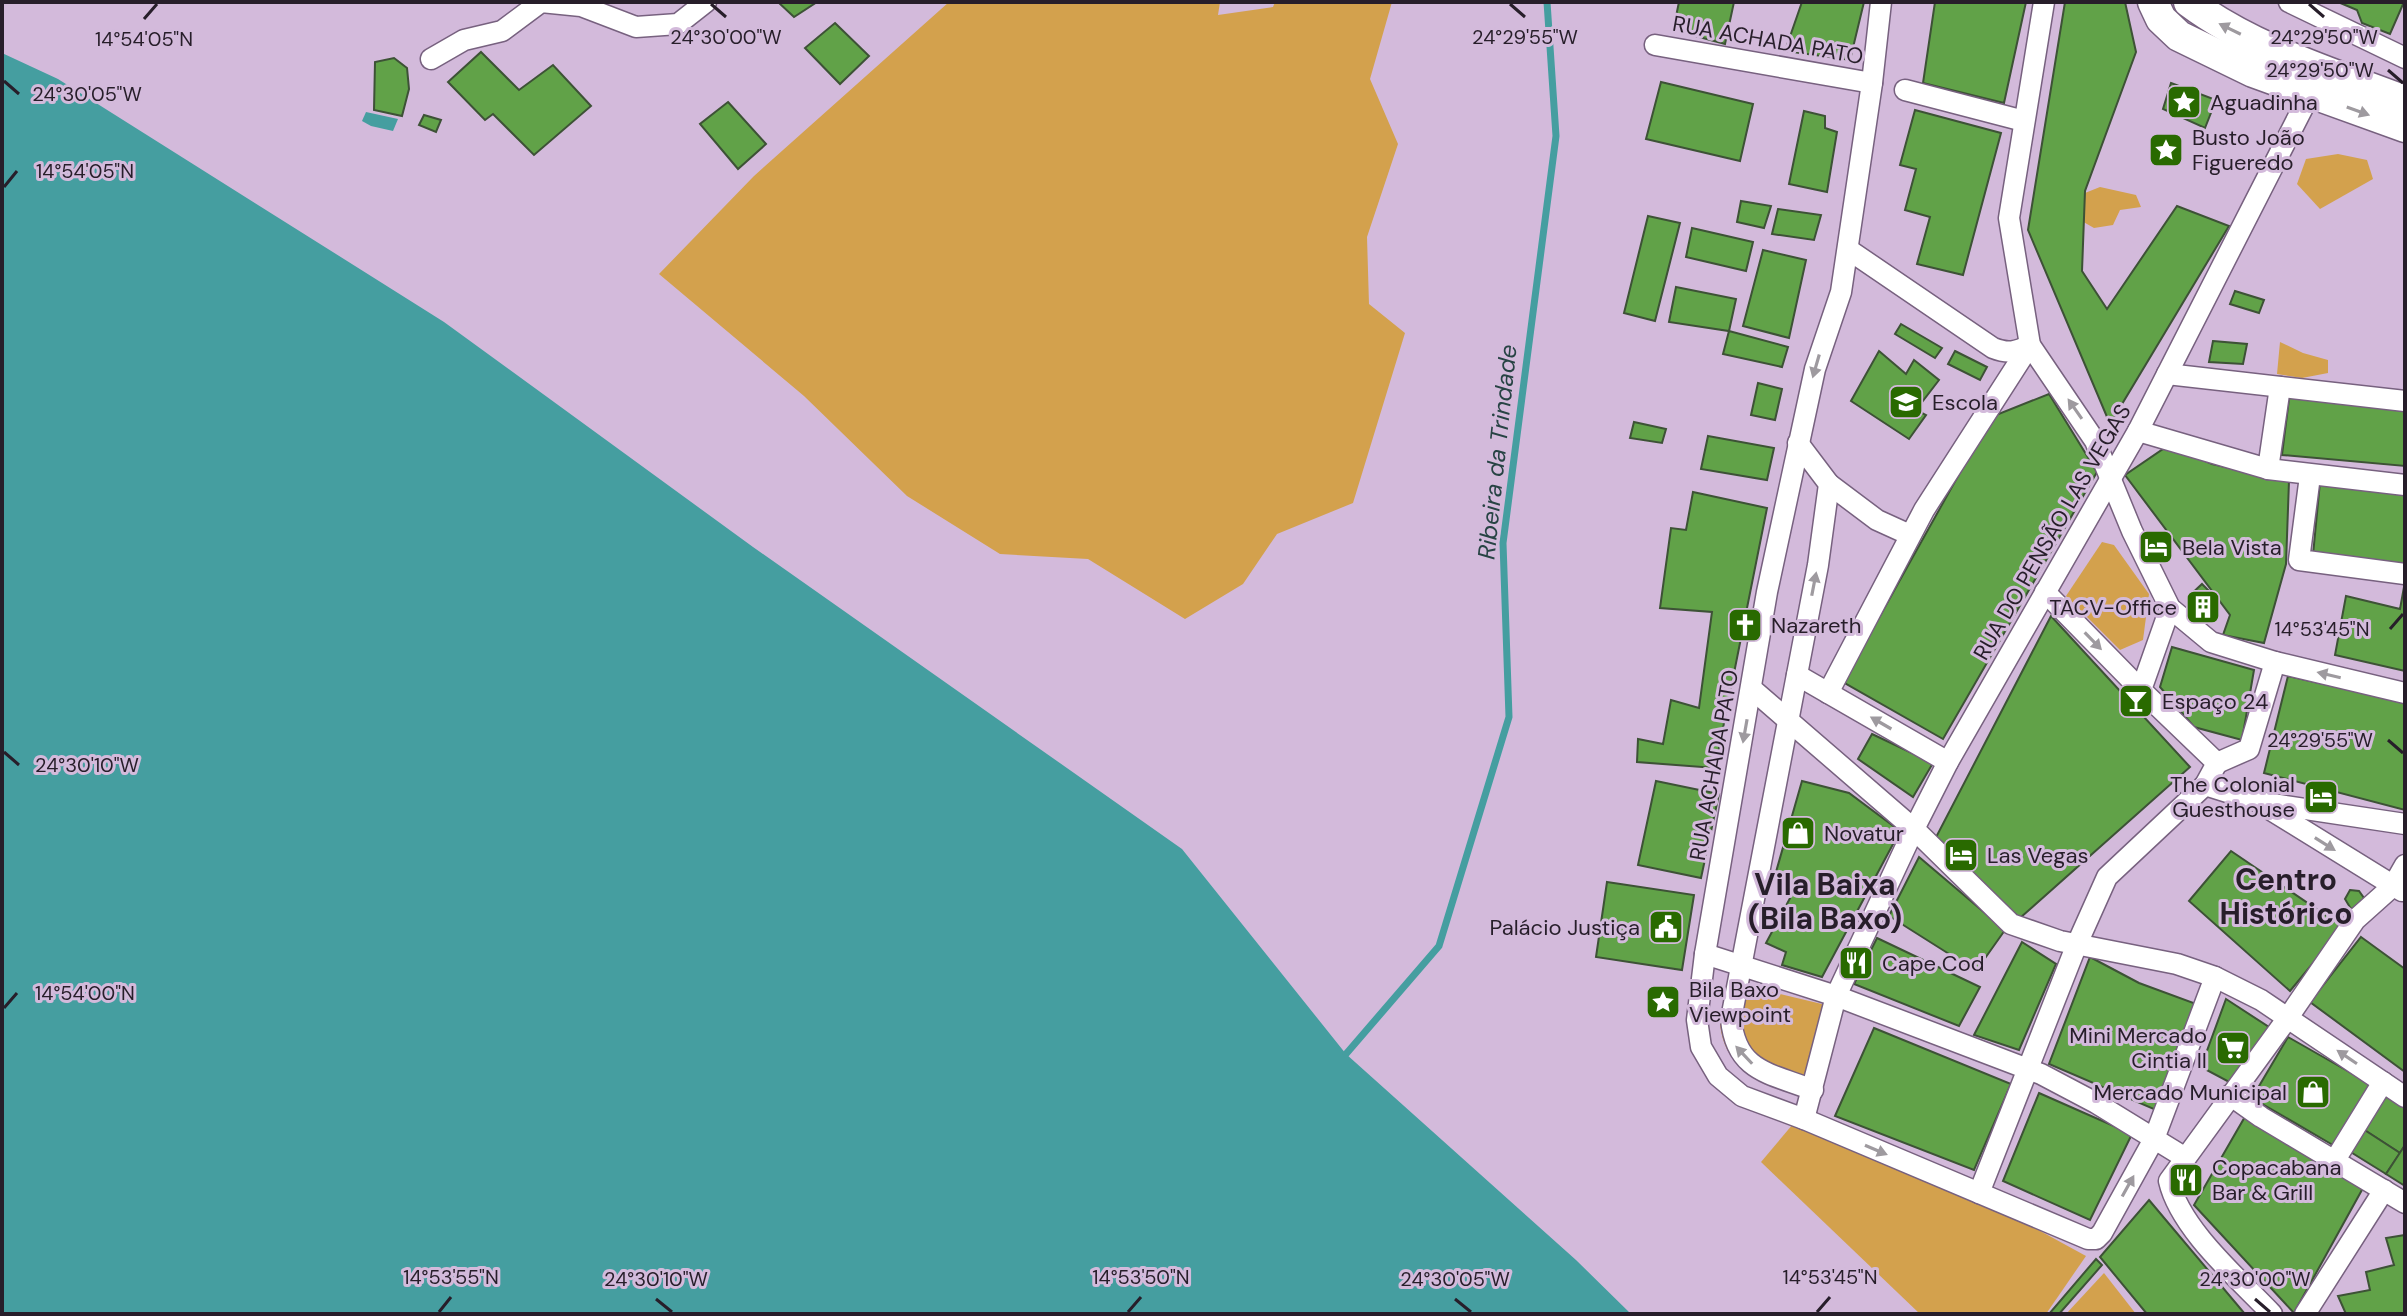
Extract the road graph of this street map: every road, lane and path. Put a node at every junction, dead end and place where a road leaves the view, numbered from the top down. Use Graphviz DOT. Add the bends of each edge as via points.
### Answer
graph roads {
  1 [pos="706,2"];
  2 [pos="1881,2"];
  3 [pos="2044,2"];
  4 [pos="2153,2"];
  5 [pos="2189,2"];
  6 [pos="2289,2"];
  7 [pos="1655,45"];
  8 [pos="2405,58"];
  9 [pos="431,59"];
  10 [pos="2317,81"];
  11 [pos="1872,83"];
  12 [pos="1905,90"];
  13 [pos="2405,101"];
  14 [pos="2024,121"];
  15 [pos="2405,127"];
  16 [pos="1849,250"];
  17 [pos="2030,345"];
  18 [pos="2167,374"];
  19 [pos="2280,387"];
  20 [pos="2405,401"];
  21 [pos="2138,431"];
  22 [pos="1798,443"];
  23 [pos="2268,469"];
  24 [pos="2310,476"];
  25 [pos="2110,478"];
  26 [pos="1829,484"];
  27 [pos="2405,485"];
  28 [pos="1910,535"];
  29 [pos="2405,574"];
  30 [pos="2045,592"];
  31 [pos="2170,608"];
  32 [pos="2275,662"];
  33 [pos="1797,675"];
  34 [pos="1752,689"];
  35 [pos="2141,690"];
  36 [pos="1828,693"];
  37 [pos="2405,693"];
  38 [pos="1788,722"];
  39 [pos="1948,762"];
  40 [pos="2217,763"];
  41 [pos="2205,785"];
  42 [pos="2259,802"];
  43 [pos="2405,824"];
  44 [pos="1914,829"];
  45 [pos="2405,865"];
  46 [pos="2399,890"];
  47 [pos="2077,944"];
  48 [pos="1705,954"];
  49 [pos="1741,965"];
  50 [pos="2215,977"];
  51 [pos="1836,996"];
  52 [pos="2287,1019"];
  53 [pos="2029,1069"];
  54 [pos="2383,1082"];
  55 [pos="1813,1090"];
  56 [pos="2230,1095"];
  57 [pos="2405,1097"];
  58 [pos="1804,1119"];
  59 [pos="2154,1139"];
  60 [pos="2184,1157"];
  61 [pos="2335,1160"];
  62 [pos="2384,1190"];
  63 [pos="1979,1193"];
  64 [pos="2405,1203"];
  65 [pos="2272,1314"];
  66 [pos="2305,1314"];
  1 -- 9 [label="street" via="678,24 636,27 581,6 541,2 502,31 464,40"];
  2 -- 11 [label="street, RUA ACHADA PATO"];
  3 -- 14 [label="street"];
  4 -- 10 [label="main road" via="2179,36 2253,72"];
  10 -- 5 [label="main road, one-way"];
  6 -- 8 [label="street"];
  7 -- 11 [label="street, RUA ACHADA PATO"];
  10 -- 13 [label="main road"];
  10 -- 15 [label="main road, one-way"];
  10 -- 18 [label="street, RUA DO PENSÃO LAS VEGAS"];
  11 -- 16 [label="street, RUA ACHADA PATO"];
  12 -- 14 [label="street"];
  14 -- 17 [label="street" via="2009,218"];
  16 -- 17 [label="street" via="1993,348 2017,352"];
  16 -- 22 [label="street, RUA ACHADA PATO, one-way"];
  25 -- 17 [label="street, one-way" via="2088,429"];
  17 -- 28 [label="street"];
  18 -- 19 [label="street"];
  18 -- 21 [label="street, RUA DO PENSÃO LAS VEGAS"];
  19 -- 20 [label="street"];
  19 -- 23 [label="street"];
  21 -- 23 [label="street"];
  21 -- 25 [label="street, RUA DO PENSÃO LAS VEGAS"];
  22 -- 26 [label="street"];
  22 -- 34 [label="street, RUA ACHADA PATO"];
  23 -- 24 [label="street"];
  24 -- 27 [label="street"];
  24 -- 29 [label="street" via="2299,560"];
  25 -- 30 [label="street, RUA DO PENSÃO LAS VEGAS"];
  25 -- 31 [label="street"];
  26 -- 28 [label="street" via="1877,520"];
  33 -- 26 [label="street, one-way"];
  28 -- 36 [label="street"];
  30 -- 35 [label="street, one-way"];
  30 -- 39 [label="street, RUA DO PENSÃO LAS VEGAS"];
  31 -- 32 [label="street" via="2211,642"];
  31 -- 35 [label="street"];
  37 -- 32 [label="street, one-way"];
  32 -- 40 [label="street" via="2249,749"];
  33 -- 36 [label="street"];
  33 -- 38 [label="street"];
  34 -- 38 [label="street"];
  34 -- 48 [label="street, RUA ACHADA PATO, one-way"];
  35 -- 40 [label="street"];
  39 -- 36 [label="street, one-way"];
  38 -- 44 [label="street"];
  38 -- 49 [label="street"];
  39 -- 44 [label="street, RUA DO PENSÃO LAS VEGAS"];
  40 -- 41 [label="street"];
  41 -- 42 [label="street"];
  41 -- 47 [label="street" via="2107,877"];
  42 -- 43 [label="street"];
  42 -- 46 [label="street, one-way"];
  44 -- 47 [label="street" via="2011,924"];
  44 -- 51 [label="street, RUA DO PENSÃO LAS VEGAS"];
  45 -- 46 [label="street"];
  46 -- 52 [label="street" via="2355,920"];
  47 -- 50 [label="street"];
  47 -- 53 [label="street"];
  48 -- 49 [label="street"];
  48 -- 58 [label="street, RUA ACHADA PATO" via="1697,1020 1701,1047 1718,1076 1742,1096"];
  49 -- 51 [label="street"];
  55 -- 49 [label="street, one-way" via="1762,1070 1743,1058 1733,1042 1731,1019"];
  50 -- 52 [label="street"];
  50 -- 59 [label="street"];
  51 -- 53 [label="street"];
  51 -- 55 [label="street, RUA DO PENSÃO LAS VEGAS"];
  54 -- 52 [label="street, one-way"];
  52 -- 56 [label="street"];
  53 -- 59 [label="street"];
  53 -- 63 [label="street"];
  54 -- 57 [label="street"];
  54 -- 61 [label="street"];
  55 -- 58 [label="street, RUA DO PENSÃO LAS VEGAS"];
  56 -- 60 [label="street"];
  56 -- 61 [label="street"];
  58 -- 63 [label="street, one-way"];
  59 -- 60 [label="street"];
  63 -- 59 [label="street, one-way" via="2096,1239"];
  60 -- 65 [label="street" via="2169,1181 2173,1199 2190,1225"];
  61 -- 62 [label="street"];
  62 -- 64 [label="street"];
  62 -- 66 [label="street"];
}
